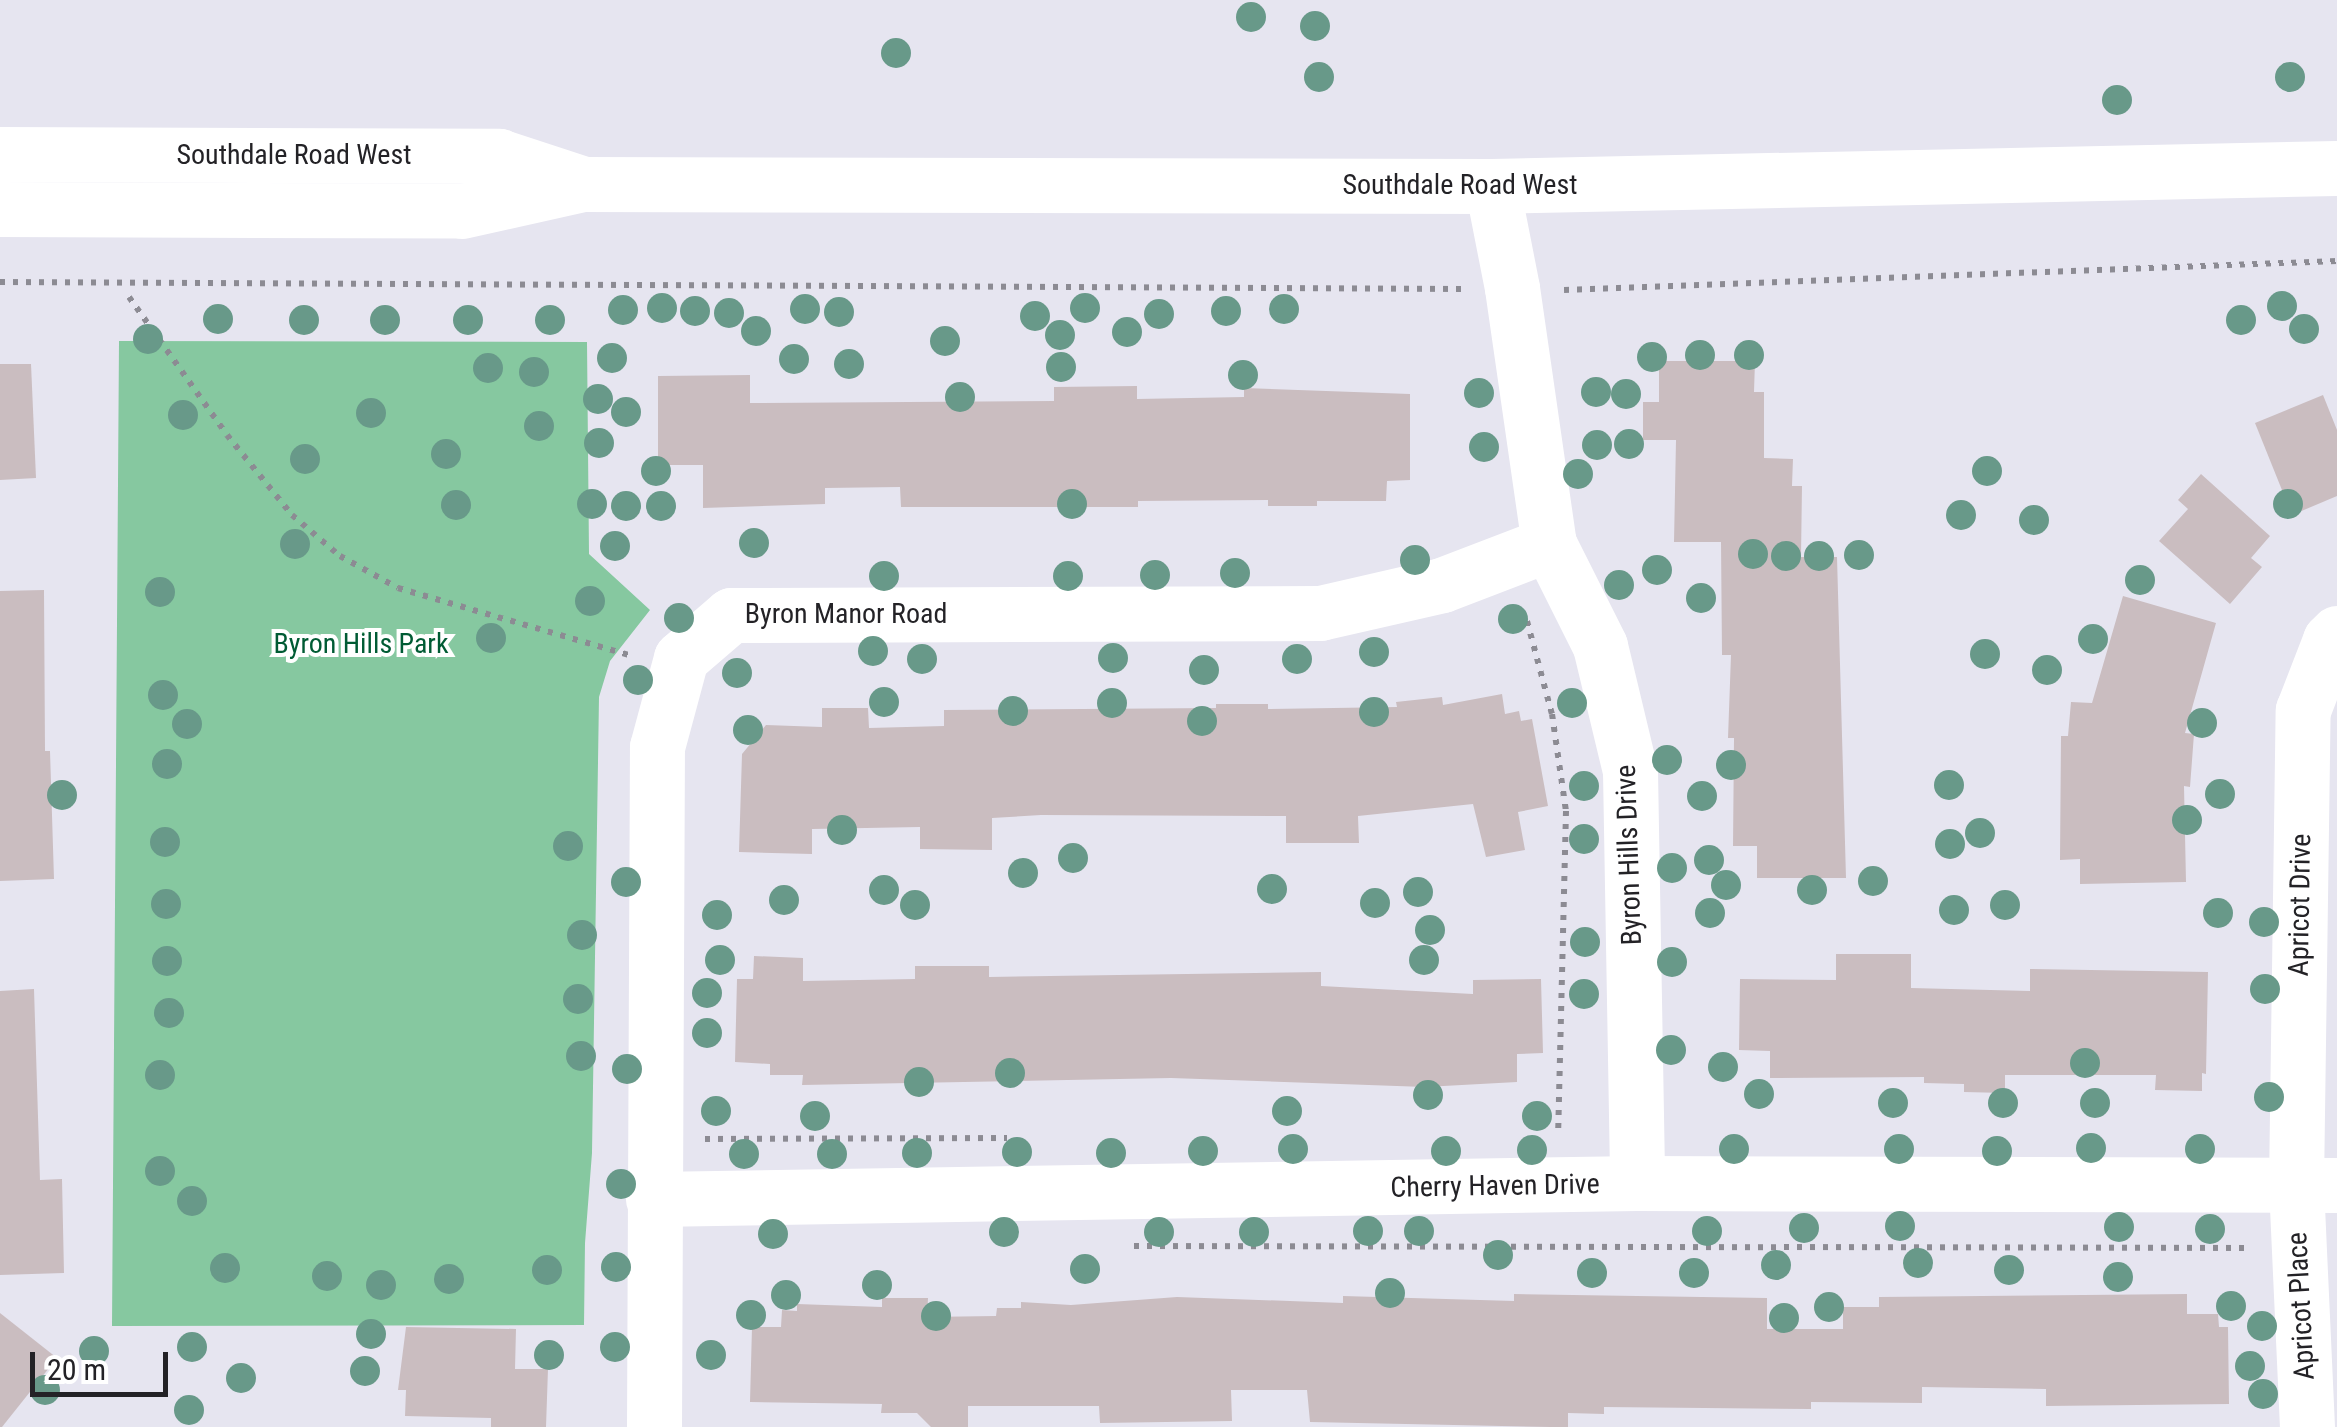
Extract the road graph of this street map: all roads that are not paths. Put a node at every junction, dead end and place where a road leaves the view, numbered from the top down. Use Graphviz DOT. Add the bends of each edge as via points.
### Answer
graph roads {
  1 [pos="0,154"];
  2 [pos="2337,168"];
  3 [pos="584,184"];
  4 [pos="1492,186"];
  5 [pos="0,209"];
  6 [pos="1549,544"];
  7 [pos="2337,634"];
  8 [pos="1638,1184"];
  9 [pos="2316,1185"];
  10 [pos="653,1200"];
  11 [pos="654,1427"];
  12 [pos="2307,1427"];
  1 -- 3 [label="street, Southdale Road West" via="498,156"];
  2 -- 4 [label="street, Southdale Road West"];
  3 -- 4 [label="street, Southdale Road West"];
  3 -- 5 [label="street, Southdale Road West" via="462,211"];
  4 -- 6 [label="street, Byron Hills Drive"];
  6 -- 8 [label="street, Byron Hills Drive" via="1600,646 1630,771"];
  6 -- 10 [label="street, Byron Manor Road" via="1442,585 1320,613 731,614 681,658 657,747"];
  7 -- 9 [label="street, Apricot Drive" via="2303,710"];
  8 -- 9 [label="street, Cherry Haven Drive"];
  8 -- 10 [label="street, Cherry Haven Drive"];
  9 -- 12 [label="street, Apricot Place"];
  10 -- 11 [label="street, Byron Manor Road"];
}
